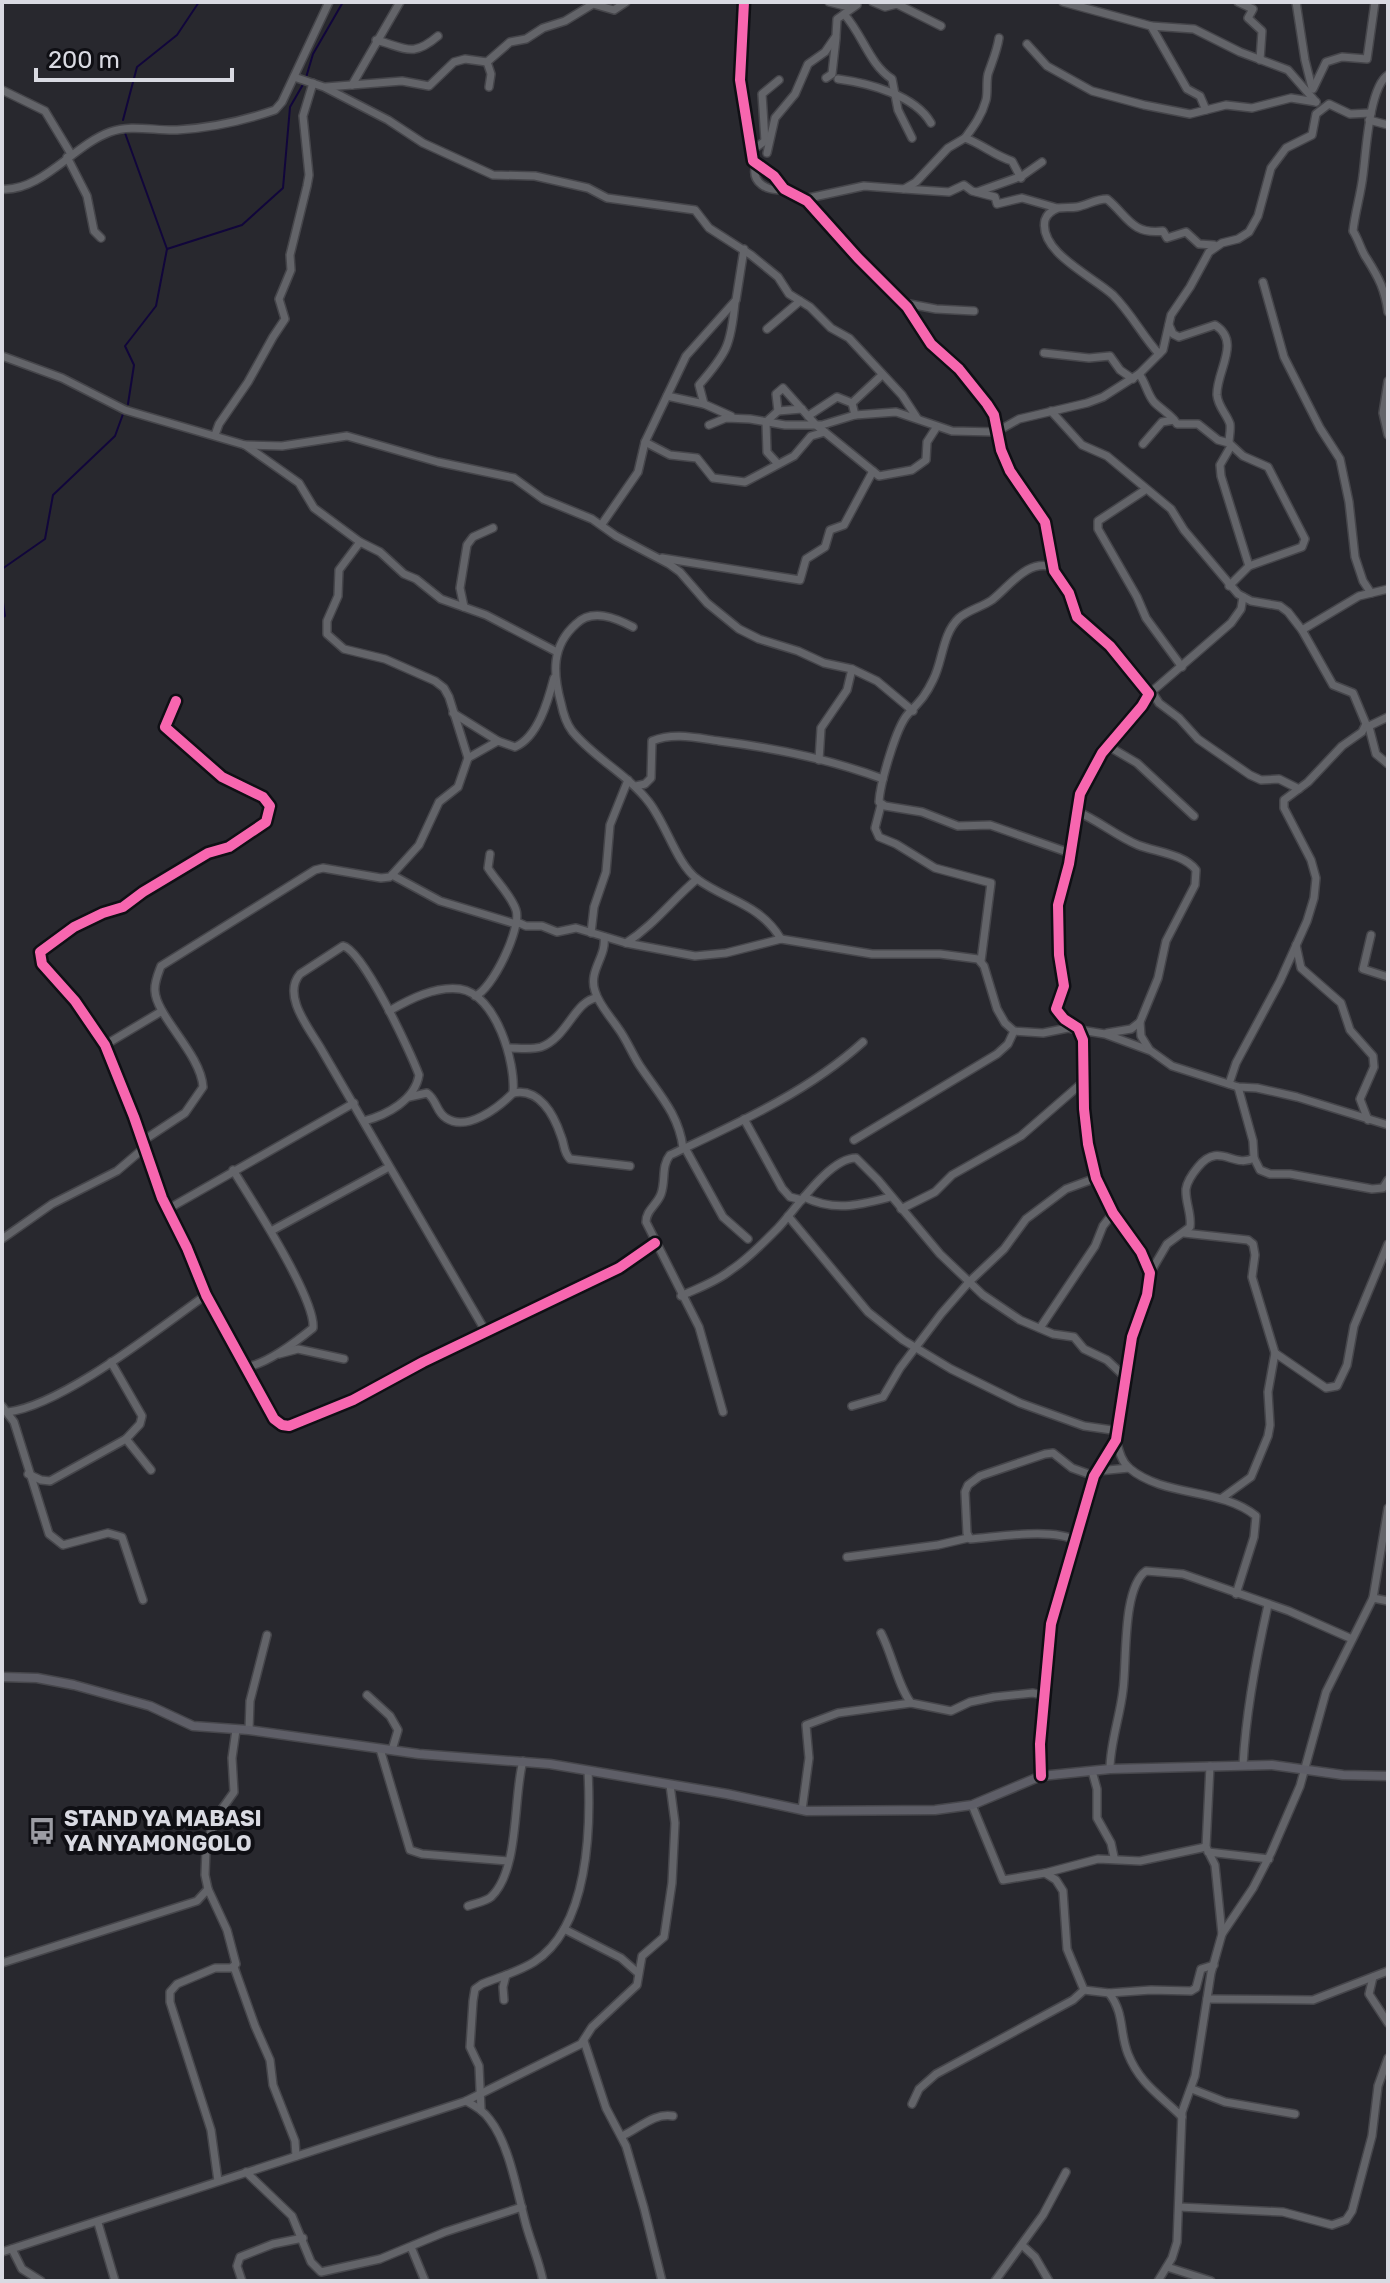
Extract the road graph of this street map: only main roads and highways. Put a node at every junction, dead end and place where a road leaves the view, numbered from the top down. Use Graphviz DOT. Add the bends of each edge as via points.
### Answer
graph roads {
  1 [pos="2,1677"];
  2 [pos="1388,1776"];
  1 -- 2 [label="main road" via="74,1685 150,1706 193,1726 523,1761 802,1810 906,1811 972,1805 1041,1776 1110,1769 1272,1765"];
}
